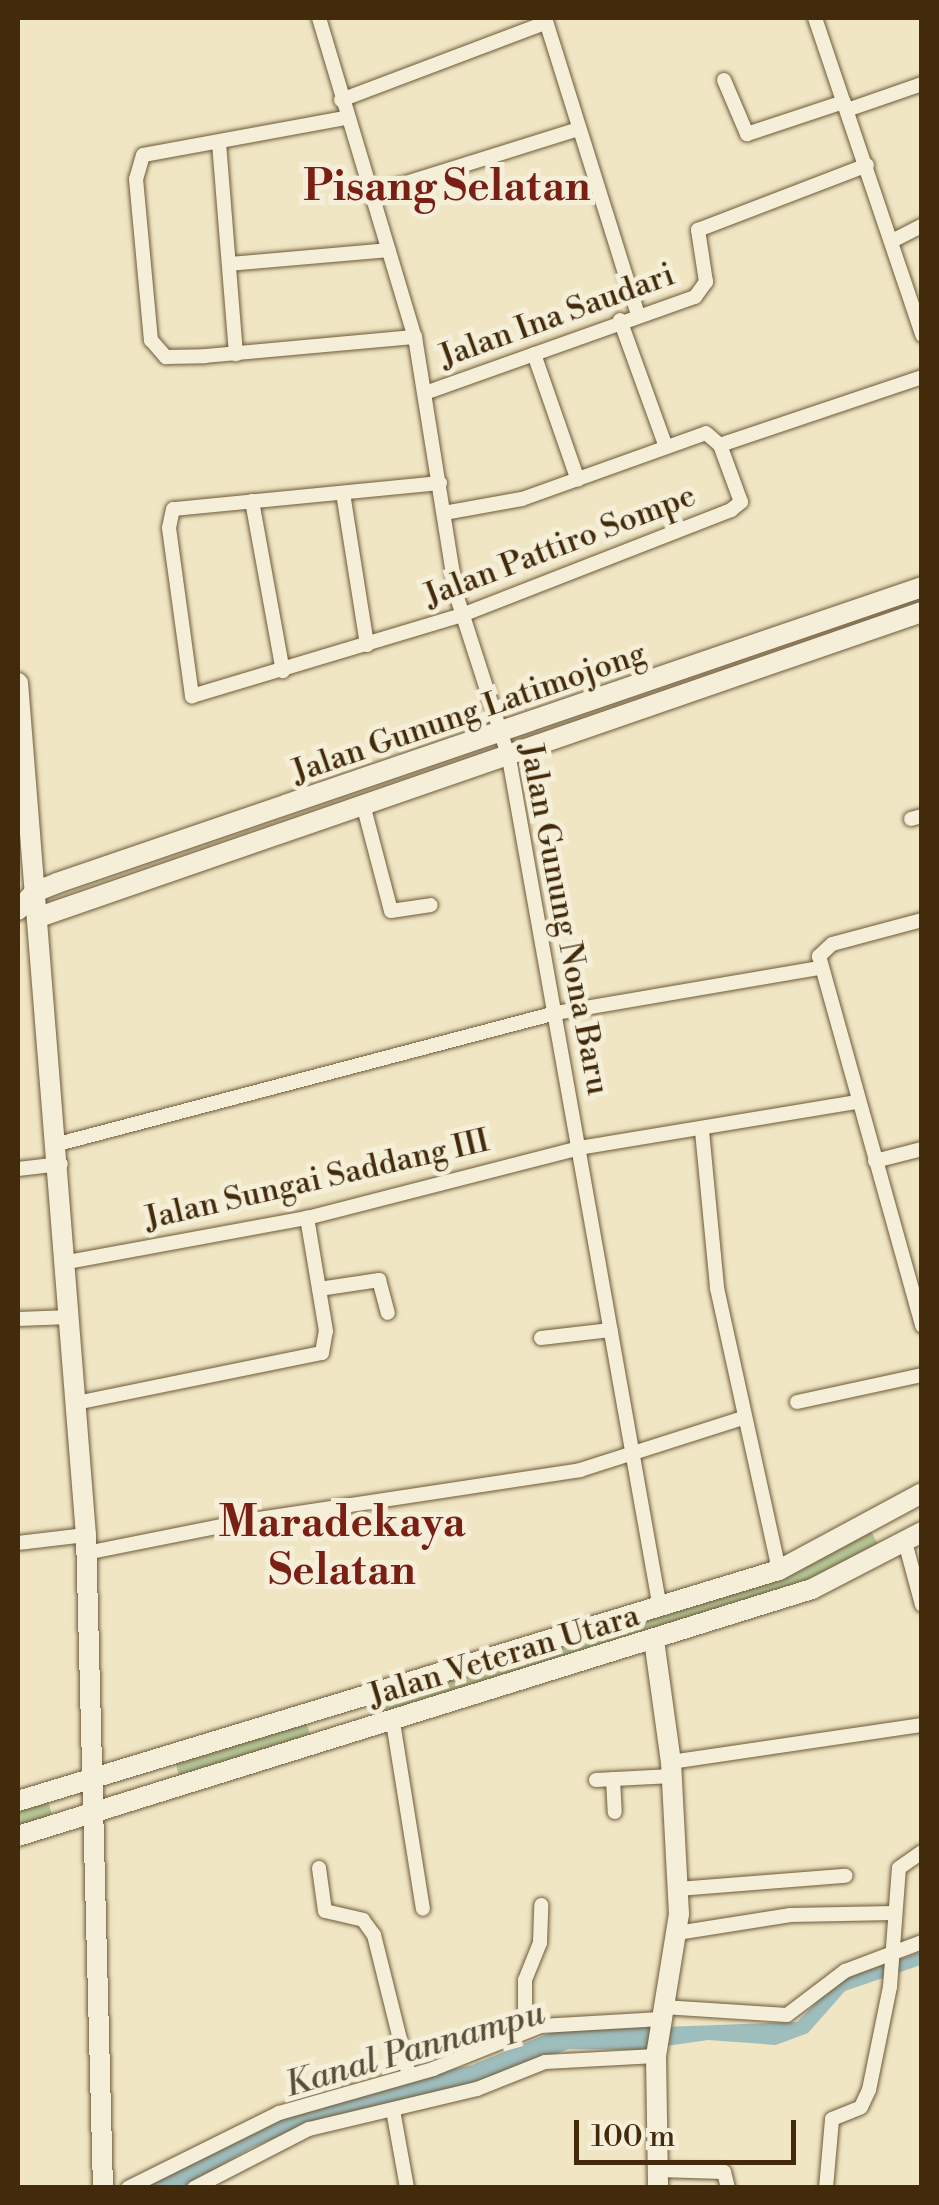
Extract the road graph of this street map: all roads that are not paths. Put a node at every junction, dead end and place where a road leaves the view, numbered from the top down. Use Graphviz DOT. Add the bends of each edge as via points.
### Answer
graph roads {
  1 [pos="319,18"];
  2 [pos="814,18"];
  3 [pos="545,20"];
  4 [pos="724,80"];
  5 [pos="922,84"];
  6 [pos="341,100"];
  7 [pos="846,106"];
  8 [pos="344,118"];
  9 [pos="578,129"];
  10 [pos="219,144"];
  11 [pos="868,164"];
  12 [pos="372,194"];
  13 [pos="922,226"];
  14 [pos="892,242"];
  15 [pos="388,250"];
  16 [pos="229,264"];
  17 [pos="638,314"];
  18 [pos="620,320"];
  19 [pos="922,335"];
  20 [pos="415,337"];
  21 [pos="236,354"];
  22 [pos="534,354"];
  23 [pos="922,376"];
  24 [pos="425,393"];
  25 [pos="720,445"];
  26 [pos="666,448"];
  27 [pos="578,480"];
  28 [pos="440,483"];
  29 [pos="343,494"];
  30 [pos="252,500"];
  31 [pos="444,513"];
  32 [pos="922,587"];
  33 [pos="922,612"];
  34 [pos="462,615"];
  35 [pos="367,645"];
  36 [pos="283,671"];
  37 [pos="18,683"];
  38 [pos="501,736"];
  39 [pos="509,758"];
  40 [pos="364,808"];
  41 [pos="35,892"];
  42 [pos="430,905"];
  43 [pos="18,911"];
  44 [pos="38,917"];
  45 [pos="922,920"];
  46 [pos="820,968"];
  47 [pos="556,1012"];
  48 [pos="856,1102"];
  49 [pos="702,1131"];
  50 [pos="579,1148"];
  51 [pos="922,1149"];
  52 [pos="59,1154"];
  53 [pos="875,1161"];
  54 [pos="18,1169"];
  55 [pos="308,1218"];
  56 [pos="67,1262"];
  57 [pos="319,1289"];
  58 [pos="388,1313"];
  59 [pos="70,1316"];
  60 [pos="18,1319"];
  61 [pos="922,1326"];
  62 [pos="610,1330"];
  63 [pos="542,1338"];
  64 [pos="922,1375"];
  65 [pos="796,1402"];
  66 [pos="76,1404"];
  67 [pos="742,1418"];
  68 [pos="631,1458"];
  69 [pos="922,1492"];
  70 [pos="913,1537"];
  71 [pos="18,1543"];
  72 [pos="86,1544"];
  73 [pos="779,1570"];
  74 [pos="922,1605"];
  75 [pos="660,1608"];
  76 [pos="654,1640"];
  77 [pos="353,1702"];
  78 [pos="323,1711"];
  79 [pos="393,1722"];
  80 [pos="922,1726"];
  81 [pos="363,1731"];
  82 [pos="334,1741"];
  83 [pos="671,1769"];
  84 [pos="97,1775"];
  85 [pos="596,1780"];
  86 [pos="612,1780"];
  87 [pos="18,1802"];
  88 [pos="615,1812"];
  89 [pos="95,1813"];
  90 [pos="18,1836"];
  91 [pos="922,1852"];
  92 [pos="318,1868"];
  93 [pos="845,1876"];
  94 [pos="678,1889"];
  95 [pos="541,1905"];
  96 [pos="422,1909"];
  97 [pos="894,1913"];
  98 [pos="678,1933"];
  99 [pos="922,1942"];
  100 [pos="891,1956"];
  101 [pos="662,2017"];
  102 [pos="524,2032"];
  103 [pos="657,2053"];
  104 [pos="410,2075"];
  105 [pos="393,2110"];
  106 [pos="658,2179"];
  107 [pos="103,2188"];
  108 [pos="128,2188"];
  109 [pos="194,2188"];
  110 [pos="406,2188"];
  111 [pos="728,2188"];
  112 [pos="826,2188"];
  1 -- 6 [label="street, Jalan Gunung Nona Baru"];
  2 -- 7 [label="street"];
  3 -- 6 [label="street"];
  3 -- 9 [label="street"];
  4 -- 7 [label="street" via="746,134"];
  5 -- 7 [label="street"];
  6 -- 8 [label="street, Jalan Gunung Nona Baru"];
  7 -- 11 [label="street"];
  8 -- 10 [label="street"];
  8 -- 12 [label="street, Jalan Gunung Nona Baru"];
  9 -- 12 [label="street"];
  9 -- 17 [label="street"];
  10 -- 16 [label="street"];
  10 -- 21 [label="street" via="153,151 138,162 144,276 156,352"];
  11 -- 14 [label="street"];
  11 -- 17 [label="street, Jalan Ina Saudari" via="706,223 698,230 703,290"];
  12 -- 15 [label="street, Jalan Gunung Nona Baru"];
  13 -- 14 [label="street"];
  14 -- 19 [label="street"];
  15 -- 16 [label="street"];
  15 -- 20 [label="street, Jalan Gunung Nona Baru"];
  16 -- 21 [label="street"];
  17 -- 18 [label="street, Jalan Ina Saudari"];
  18 -- 22 [label="street, Jalan Ina Saudari"];
  18 -- 26 [label="street"];
  20 -- 21 [label="street"];
  20 -- 24 [label="street, Jalan Gunung Nona Baru"];
  22 -- 24 [label="street, Jalan Ina Saudari"];
  22 -- 27 [label="street"];
  23 -- 25 [label="street, Jalan Pattiro Sompe"];
  24 -- 28 [label="street, Jalan Gunung Nona Baru"];
  25 -- 26 [label="street" via="706,432"];
  25 -- 34 [label="street, Jalan Pattiro Sompe" via="738,506"];
  26 -- 27 [label="street"];
  27 -- 31 [label="street" via="499,505"];
  28 -- 29 [label="street"];
  28 -- 31 [label="street, Jalan Gunung Nona Baru"];
  29 -- 30 [label="street"];
  29 -- 35 [label="street"];
  30 -- 36 [label="street"];
  30 -- 36 [label="street, Jalan Pattiro Sompe" via="180,506 170,516 192,696"];
  31 -- 34 [label="street, Jalan Gunung Nona Baru"];
  32 -- 38 [label="main road, Jalan Gunung Latimojong"];
  33 -- 39 [label="main road"];
  34 -- 35 [label="street, Jalan Pattiro Sompe"];
  34 -- 38 [label="street, Jalan Gunung Nona Baru"];
  35 -- 36 [label="street, Jalan Pattiro Sompe"];
  37 -- 41 [label="main road"];
  38 -- 39 [label="street, Jalan Gunung Nona Baru"];
  38 -- 41 [label="main road, Jalan Gunung Latimojong"];
  39 -- 40 [label="main road"];
  39 -- 47 [label="street, Jalan Gunung Nona Baru"];
  40 -- 42 [label="street" via="391,910"];
  40 -- 44 [label="main road"];
  41 -- 43 [label="main road"];
  41 -- 44 [label="main road"];
  43 -- 44 [label="main road"];
  44 -- 52 [label="main road"];
  45 -- 46 [label="street" via="832,944 822,949"];
  46 -- 47 [label="street"];
  46 -- 48 [label="street"];
  47 -- 50 [label="street, Jalan Gunung Nona Baru"];
  47 -- 52 [label="street"];
  48 -- 49 [label="street, Jalan Sungai Saddang III"];
  48 -- 53 [label="street"];
  49 -- 50 [label="street, Jalan Sungai Saddang III"];
  49 -- 67 [label="street" via="717,1288"];
  50 -- 55 [label="street, Jalan Sungai Saddang III"];
  50 -- 62 [label="street, Jalan Gunung Nona Baru"];
  51 -- 53 [label="street"];
  52 -- 54 [label="street"];
  52 -- 56 [label="main road"];
  53 -- 61 [label="street"];
  55 -- 56 [label="street, Jalan Sungai Saddang III"];
  55 -- 57 [label="street"];
  56 -- 59 [label="main road"];
  57 -- 58 [label="street" via="379,1280"];
  57 -- 66 [label="street" via="322,1353"];
  59 -- 60 [label="street"];
  59 -- 66 [label="main road"];
  62 -- 63 [label="street"];
  62 -- 68 [label="street, Jalan Gunung Nona Baru"];
  64 -- 65 [label="street"];
  66 -- 72 [label="main road"];
  67 -- 68 [label="street"];
  67 -- 73 [label="street"];
  68 -- 72 [label="street"];
  68 -- 75 [label="street, Jalan Gunung Nona Baru"];
  69 -- 73 [label="main road, Jalan Veteran Utara"];
  70 -- 74 [label="street"];
  70 -- 76 [label="main road, Jalan Veteran Utara" via="848,1576"];
  71 -- 72 [label="street"];
  72 -- 84 [label="main road"];
  73 -- 75 [label="main road, Jalan Veteran Utara"];
  75 -- 77 [label="main road, Jalan Veteran Utara"];
  76 -- 79 [label="main road, Jalan Veteran Utara"];
  76 -- 83 [label="main road"];
  77 -- 78 [label="main road, Jalan Veteran Utara"];
  77 -- 81 [label="main road"];
  78 -- 82 [label="main road"];
  78 -- 84 [label="main road, Jalan Veteran Utara"];
  79 -- 81 [label="main road, Jalan Veteran Utara"];
  79 -- 96 [label="street"];
  80 -- 83 [label="street"];
  81 -- 82 [label="main road, Jalan Veteran Utara"];
  82 -- 89 [label="main road, Jalan Veteran Utara"];
  83 -- 86 [label="street"];
  83 -- 94 [label="main road"];
  84 -- 87 [label="main road, Jalan Veteran Utara"];
  84 -- 89 [label="main road"];
  85 -- 86 [label="street"];
  86 -- 88 [label="street"];
  89 -- 90 [label="main road, Jalan Veteran Utara"];
  89 -- 107 [label="main road"];
  91 -- 97 [label="street" via="899,1868"];
  92 -- 104 [label="street" via="326,1911 362,1920 374,1935"];
  93 -- 94 [label="street"];
  94 -- 98 [label="main road"];
  95 -- 102 [label="street" via="540,1943 525,1980"];
  97 -- 98 [label="street" via="791,1916"];
  97 -- 100 [label="street"];
  98 -- 101 [label="main road"];
  99 -- 100 [label="street"];
  100 -- 101 [label="street" via="834,1977 787,2015"];
  100 -- 112 [label="street" via="867,2097 830,2124"];
  101 -- 102 [label="street"];
  101 -- 103 [label="main road"];
  102 -- 104 [label="street"];
  103 -- 105 [label="street" via="563,2058"];
  103 -- 106 [label="main road"];
  104 -- 108 [label="street" via="280,2113"];
  105 -- 109 [label="street" via="309,2129"];
  105 -- 110 [label="street"];
  106 -- 111 [label="street" via="724,2172"];
}
